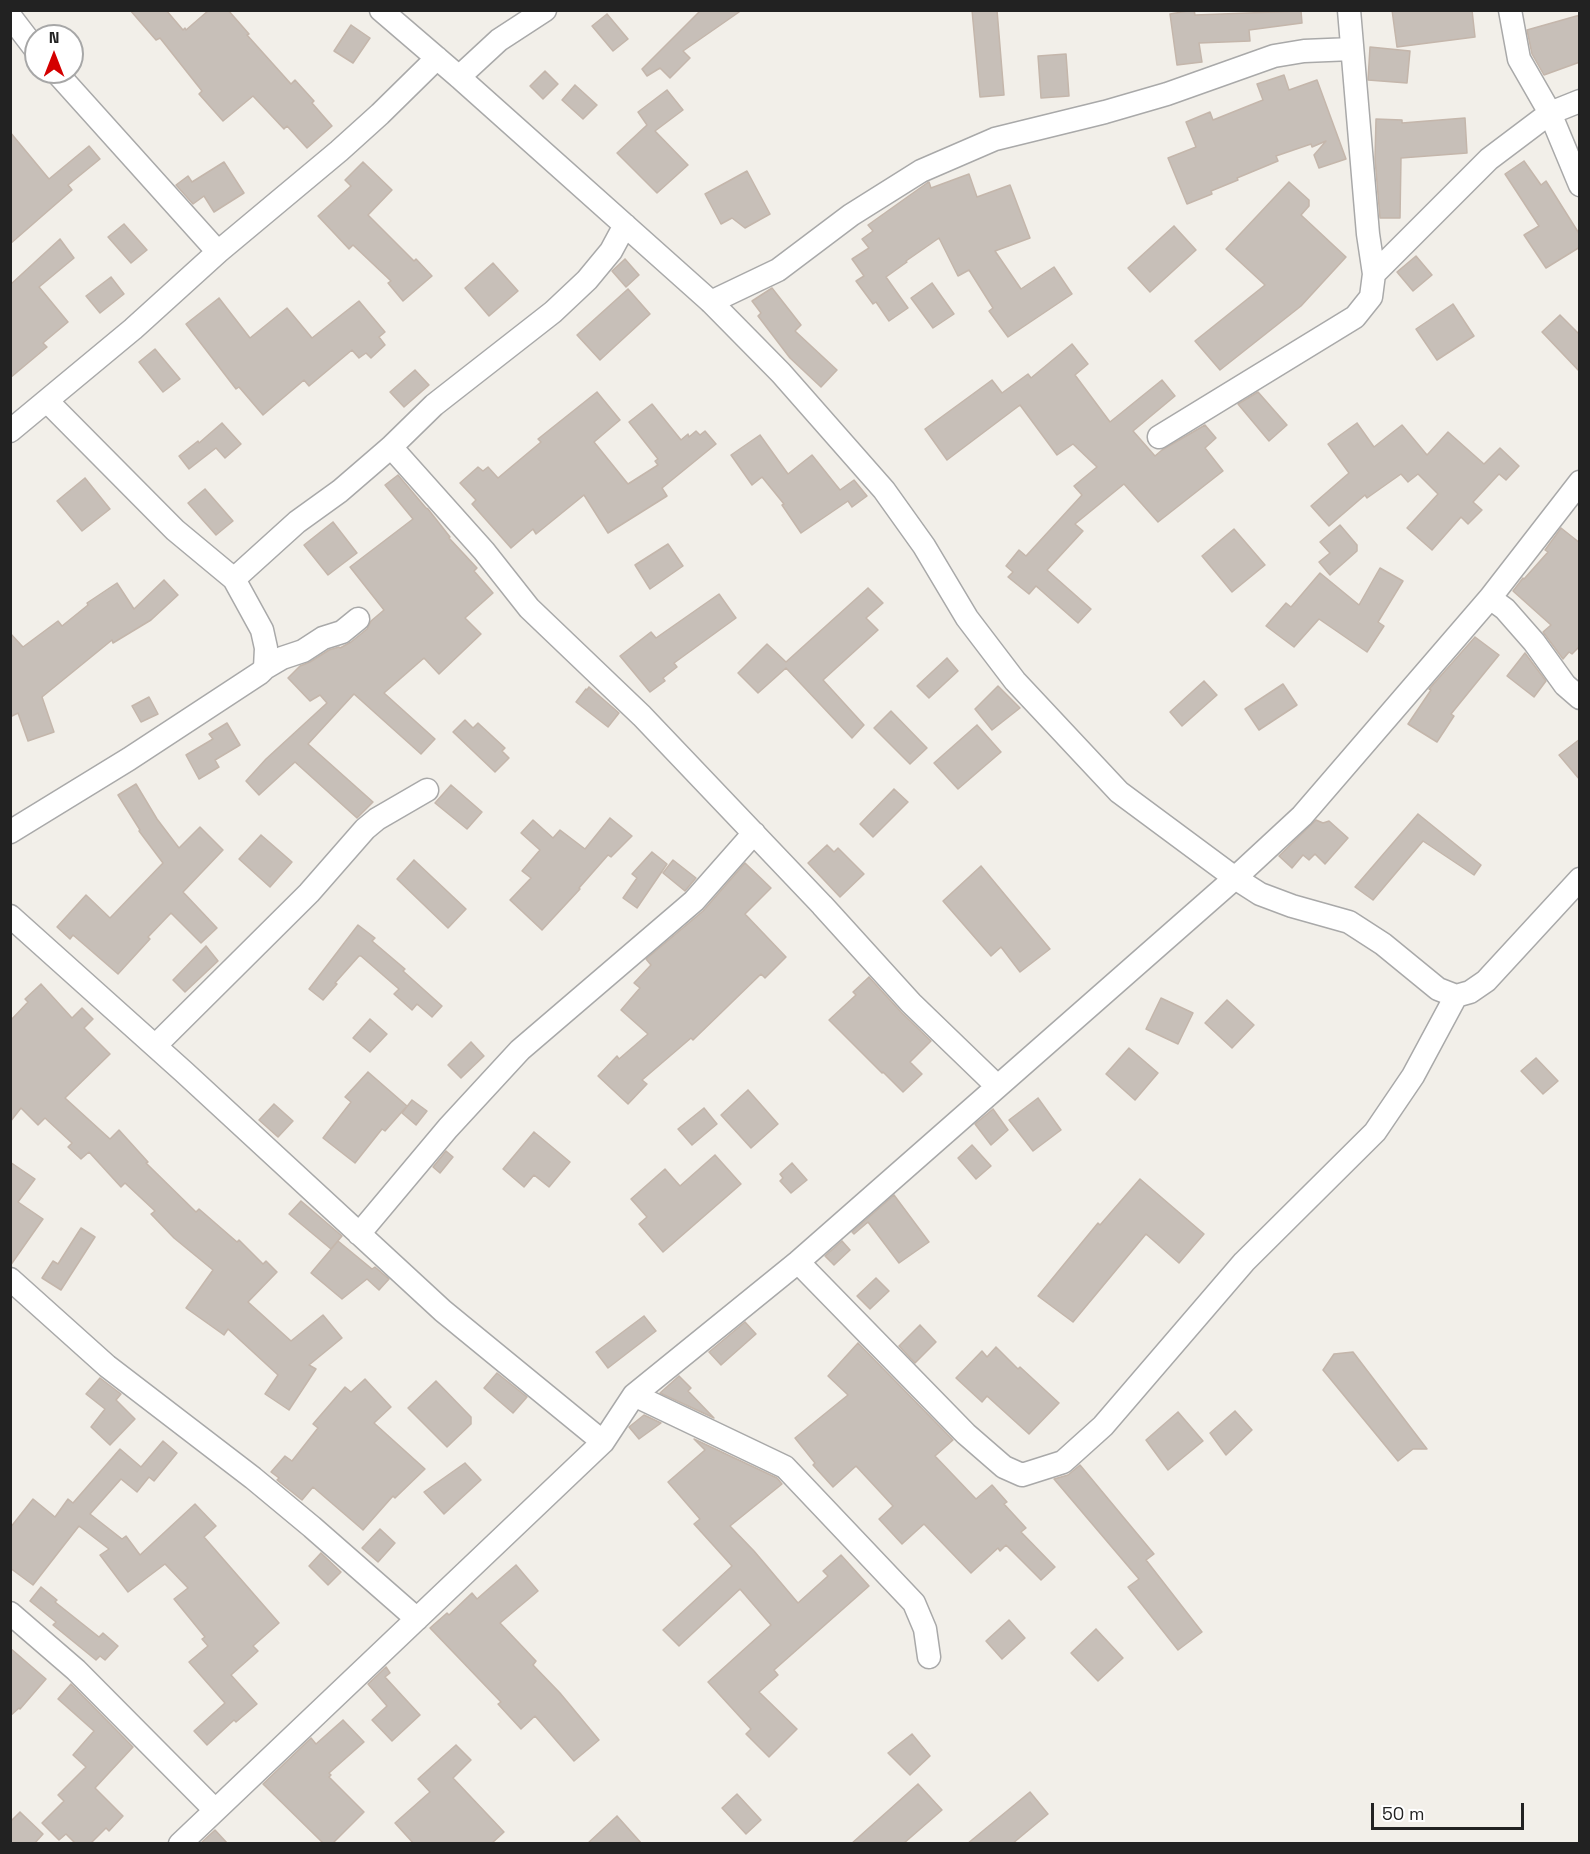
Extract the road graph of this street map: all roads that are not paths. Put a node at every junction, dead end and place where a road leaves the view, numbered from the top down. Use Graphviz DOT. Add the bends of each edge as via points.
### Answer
graph roads {
  1 [pos="381,10"];
  2 [pos="545,10"];
  3 [pos="1349,10"];
  4 [pos="1510,10"];
  5 [pos="10,16"];
  6 [pos="24,34"];
  7 [pos="1352,49"];
  8 [pos="437,58"];
  9 [pos="459,77"];
  10 [pos="67,84"];
  11 [pos="1580,101"];
  12 [pos="1550,113"];
  13 [pos="1580,185"];
  14 [pos="625,225"];
  15 [pos="1368,234"];
  16 [pos="1401,246"];
  17 [pos="218,252"];
  18 [pos="1374,274"];
  19 [pos="711,302"];
  20 [pos="47,401"];
  21 [pos="10,431"];
  22 [pos="1159,437"];
  23 [pos="391,447"];
  24 [pos="1580,482"];
  25 [pos="234,579"];
  26 [pos="1490,598"];
  27 [pos="358,619"];
  28 [pos="265,668"];
  29 [pos="1580,698"];
  30 [pos="427,790"];
  31 [pos="10,832"];
  32 [pos="754,833"];
  33 [pos="1235,878"];
  34 [pos="1580,879"];
  35 [pos="10,916"];
  36 [pos="1456,996"];
  37 [pos="155,1046"];
  38 [pos="997,1086"];
  39 [pos="359,1234"];
  40 [pos="798,1262"];
  41 [pos="10,1279"];
  42 [pos="634,1395"];
  43 [pos="603,1442"];
  44 [pos="10,1613"];
  45 [pos="417,1619"];
  46 [pos="929,1657"];
  47 [pos="215,1810"];
  48 [pos="180,1844"];
  1 -- 8 [label="street"];
  2 -- 9 [label="street" via="499,40"];
  3 -- 7 [label="street"];
  4 -- 12 [label="street" via="1519,59"];
  5 -- 6 [label="street"];
  7 -- 15 [label="street"];
  7 -- 19 [label="street" via="1274,56 1105,112 995,139 921,171 851,215 778,270"];
  8 -- 9 [label="street"];
  8 -- 17 [label="street" via="339,151"];
  9 -- 14 [label="street"];
  10 -- 17 [label="street"];
  11 -- 12 [label="street"];
  12 -- 13 [label="street"];
  12 -- 16 [label="street" via="1489,159"];
  14 -- 19 [label="street"];
  14 -- 23 [label="street" via="611,251 587,280 553,312 434,405"];
  15 -- 16 [label="street"];
  15 -- 18 [label="street"];
  16 -- 18 [label="street"];
  17 -- 20 [label="street"];
  18 -- 22 [label="street" via="1371,297 1355,317"];
  19 -- 33 [label="street" via="781,373 884,490 924,546 967,618 1045,715 1119,792"];
  20 -- 21 [label="street"];
  20 -- 25 [label="street" via="175,530"];
  23 -- 25 [label="street" via="297,522"];
  23 -- 32 [label="street" via="529,608 642,716"];
  24 -- 26 [label="street"];
  25 -- 28 [label="street" via="262,630"];
  26 -- 29 [label="street" via="1505,609 1565,685"];
  26 -- 33 [label="street" via="1302,816"];
  27 -- 28 [label="street" via="342,632"];
  28 -- 31 [label="street"];
  30 -- 37 [label="street" via="365,829 309,893"];
  32 -- 38 [label="street" via="911,1003"];
  32 -- 39 [label="street" via="694,901 520,1050"];
  33 -- 36 [label="street" via="1260,894 1349,922 1438,989"];
  33 -- 38 [label="street"];
  34 -- 36 [label="street" via="1486,981"];
  35 -- 37 [label="street"];
  36 -- 40 [label="street" via="1413,1076 1375,1132 1244,1262 1103,1426 1063,1462 1022,1475 1004,1467 966,1434"];
  37 -- 39 [label="street"];
  38 -- 40 [label="street"];
  39 -- 43 [label="street" via="443,1311"];
  40 -- 42 [label="street"];
  41 -- 45 [label="street" via="107,1366 262,1485"];
  42 -- 43 [label="street"];
  42 -- 46 [label="street" via="785,1467 914,1603 925,1629"];
  43 -- 45 [label="street"];
  44 -- 47 [label="street" via="76,1670"];
  45 -- 47 [label="street"];
  47 -- 48 [label="street"];
}
